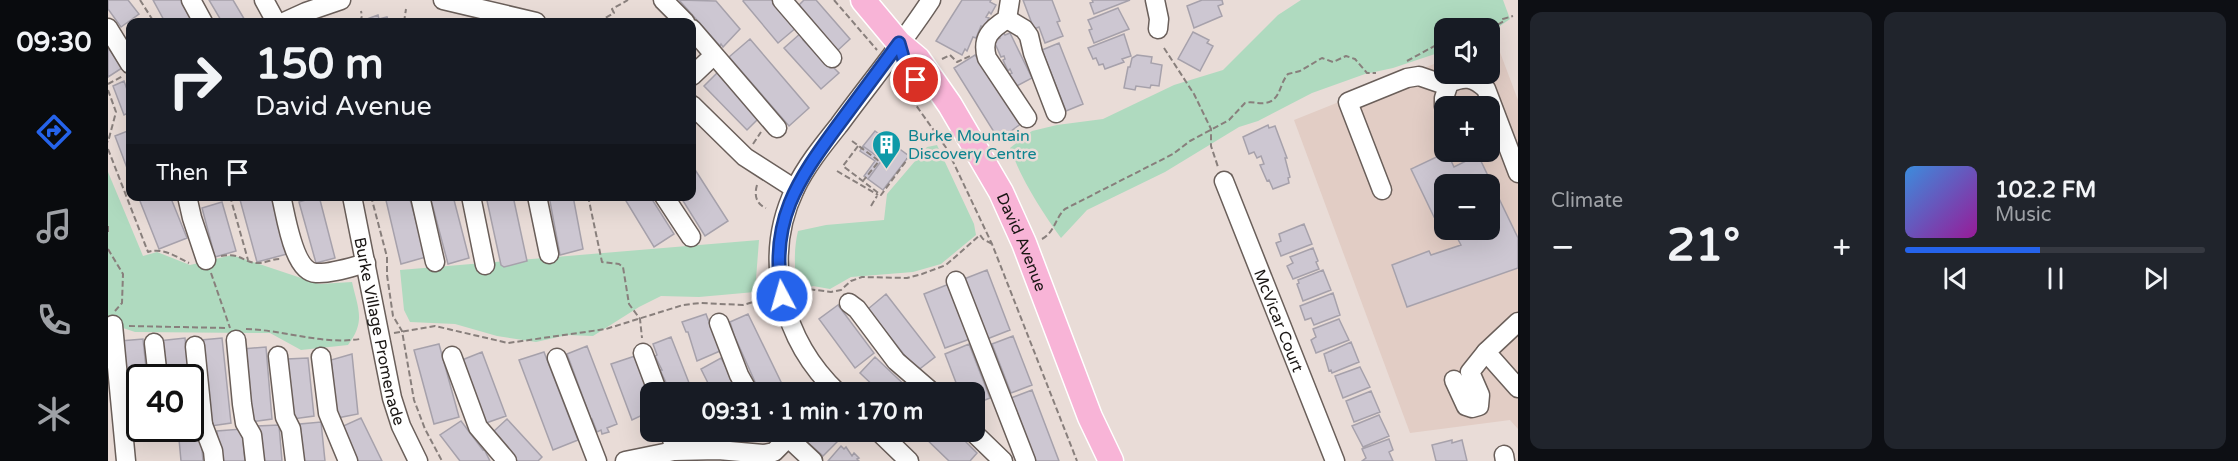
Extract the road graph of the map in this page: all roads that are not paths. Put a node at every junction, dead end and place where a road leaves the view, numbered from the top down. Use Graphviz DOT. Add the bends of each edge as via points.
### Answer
graph roads {
  1 [pos="191,0"];
  2 [pos="264,0"];
  3 [pos="341,0"];
  4 [pos="443,0"];
  5 [pos="663,0"];
  6 [pos="782,0"];
  7 [pos="863,0"];
  8 [pos="931,0"];
  9 [pos="1010,0"];
  10 [pos="1155,0"];
  11 [pos="201,18"];
  12 [pos="274,18"];
  13 [pos="293,18"];
  14 [pos="520,18"];
  15 [pos="681,18"];
  16 [pos="1007,19"];
  17 [pos="108,28"];
  18 [pos="1158,29"];
  19 [pos="696,34"];
  20 [pos="899,43"];
  21 [pos="713,56"];
  22 [pos="126,57"];
  23 [pos="832,58"];
  24 [pos="696,72"];
  25 [pos="1448,86"];
  26 [pos="1444,96"];
  27 [pos="696,109"];
  28 [pos="1056,113"];
  29 [pos="1027,118"];
  30 [pos="769,129"];
  31 [pos="1500,142"];
  32 [pos="1508,146"];
  33 [pos="1518,173"];
  34 [pos="1224,181"];
  35 [pos="795,189"];
  36 [pos="1382,190"];
  37 [pos="190,201"];
  38 [pos="282,201"];
  39 [pos="353,201"];
  40 [pos="421,201"];
  41 [pos="472,201"];
  42 [pos="538,201"];
  43 [pos="667,201"];
  44 [pos="691,237"];
  45 [pos="549,254"];
  46 [pos="206,260"];
  47 [pos="435,262"];
  48 [pos="366,263"];
  49 [pos="485,265"];
  50 [pos="956,281"];
  51 [pos="849,303"];
  52 [pos="111,321"];
  53 [pos="719,323"];
  54 [pos="1517,326"];
  55 [pos="233,334"];
  56 [pos="154,343"];
  57 [pos="195,346"];
  58 [pos="1486,352"];
  59 [pos="643,353"];
  60 [pos="278,356"];
  61 [pos="452,356"];
  62 [pos="321,357"];
  63 [pos="557,358"];
  64 [pos="156,364"];
  65 [pos="195,364"];
  66 [pos="1454,380"];
  67 [pos="654,382"];
  68 [pos="743,382"];
  69 [pos="827,382"];
  70 [pos="920,382"];
  71 [pos="1518,388"];
  72 [pos="204,437"];
  73 [pos="673,442"];
  74 [pos="780,442"];
  75 [pos="793,442"];
  76 [pos="889,442"];
  77 [pos="983,442"];
  78 [pos="674,451"];
  79 [pos="126,461"];
  80 [pos="214,461"];
  81 [pos="255,461"];
  82 [pos="295,461"];
  83 [pos="348,461"];
  84 [pos="418,461"];
  85 [pos="507,461"];
  86 [pos="597,461"];
  87 [pos="625,461"];
  88 [pos="813,461"];
  89 [pos="909,461"];
  90 [pos="1003,461"];
  91 [pos="1026,461"];
  92 [pos="1093,461"];
  93 [pos="1110,461"];
  94 [pos="1335,461"];
  1 -- 11 [label="street"];
  2 -- 12 [label="street"];
  3 -- 13 [label="street"];
  4 -- 14 [label="street"];
  5 -- 15 [label="street"];
  6 -- 23 [label="street"];
  7 -- 20 [label="main road, David Avenue"];
  8 -- 20 [label="street"];
  9 -- 16 [label="street"];
  10 -- 18 [label="street" via="1160,19"];
  16 -- 28 [label="street" via="1029,36"];
  16 -- 29 [label="street" via="988,34 985,52"];
  17 -- 22 [label="street"];
  19 -- 21 [label="street"];
  20 -- 35 [label="street"];
  20 -- 92 [label="main road, David Avenue" via="905,64 952,136 993,213"];
  20 -- 93 [label="main road, David Avenue" via="918,59 950,105 1001,192"];
  21 -- 24 [label="street"];
  21 -- 30 [label="street"];
  25 -- 26 [label="street"];
  25 -- 32 [label="street" via="1462,77 1476,79 1486,89"];
  25 -- 36 [label="street" via="1419,76 1348,102"];
  27 -- 35 [label="street" via="745,157"];
  31 -- 32 [label="street"];
  32 -- 33 [label="street"];
  34 -- 94 [label="street, McVicar Court"];
  35 -- 69 [label="street" via="784,219 780,283 786,311 805,355"];
  37 -- 46 [label="street"];
  38 -- 48 [label="street" via="297,256 312,273"];
  39 -- 48 [label="street, Burke Village Promenade"];
  40 -- 47 [label="street"];
  41 -- 49 [label="street"];
  42 -- 45 [label="street"];
  43 -- 44 [label="street"];
  48 -- 84 [label="street, Burke Village Promenade" via="392,398"];
  50 -- 91 [label="street"];
  51 -- 70 [label="street" via="896,361"];
  52 -- 79 [label="street"];
  53 -- 68 [label="street"];
  54 -- 58 [label="street"];
  55 -- 81 [label="street" via="245,423 252,435"];
  56 -- 64 [label="street"];
  57 -- 65 [label="street"];
  58 -- 66 [label="street" via="1470,372 1480,395 1479,406 1466,406"];
  58 -- 71 [label="street"];
  59 -- 67 [label="street"];
  60 -- 82 [label="street"];
  61 -- 85 [label="street" via="478,427"];
  62 -- 83 [label="street" via="328,413"];
  63 -- 86 [label="street"];
  72 -- 80 [label="street"];
  73 -- 78 [label="street"];
  74 -- 78 [label="street" via="774,452 764,454"];
  75 -- 88 [label="street"];
  76 -- 89 [label="street"];
  77 -- 90 [label="street"];
  78 -- 87 [label="street"];
}
